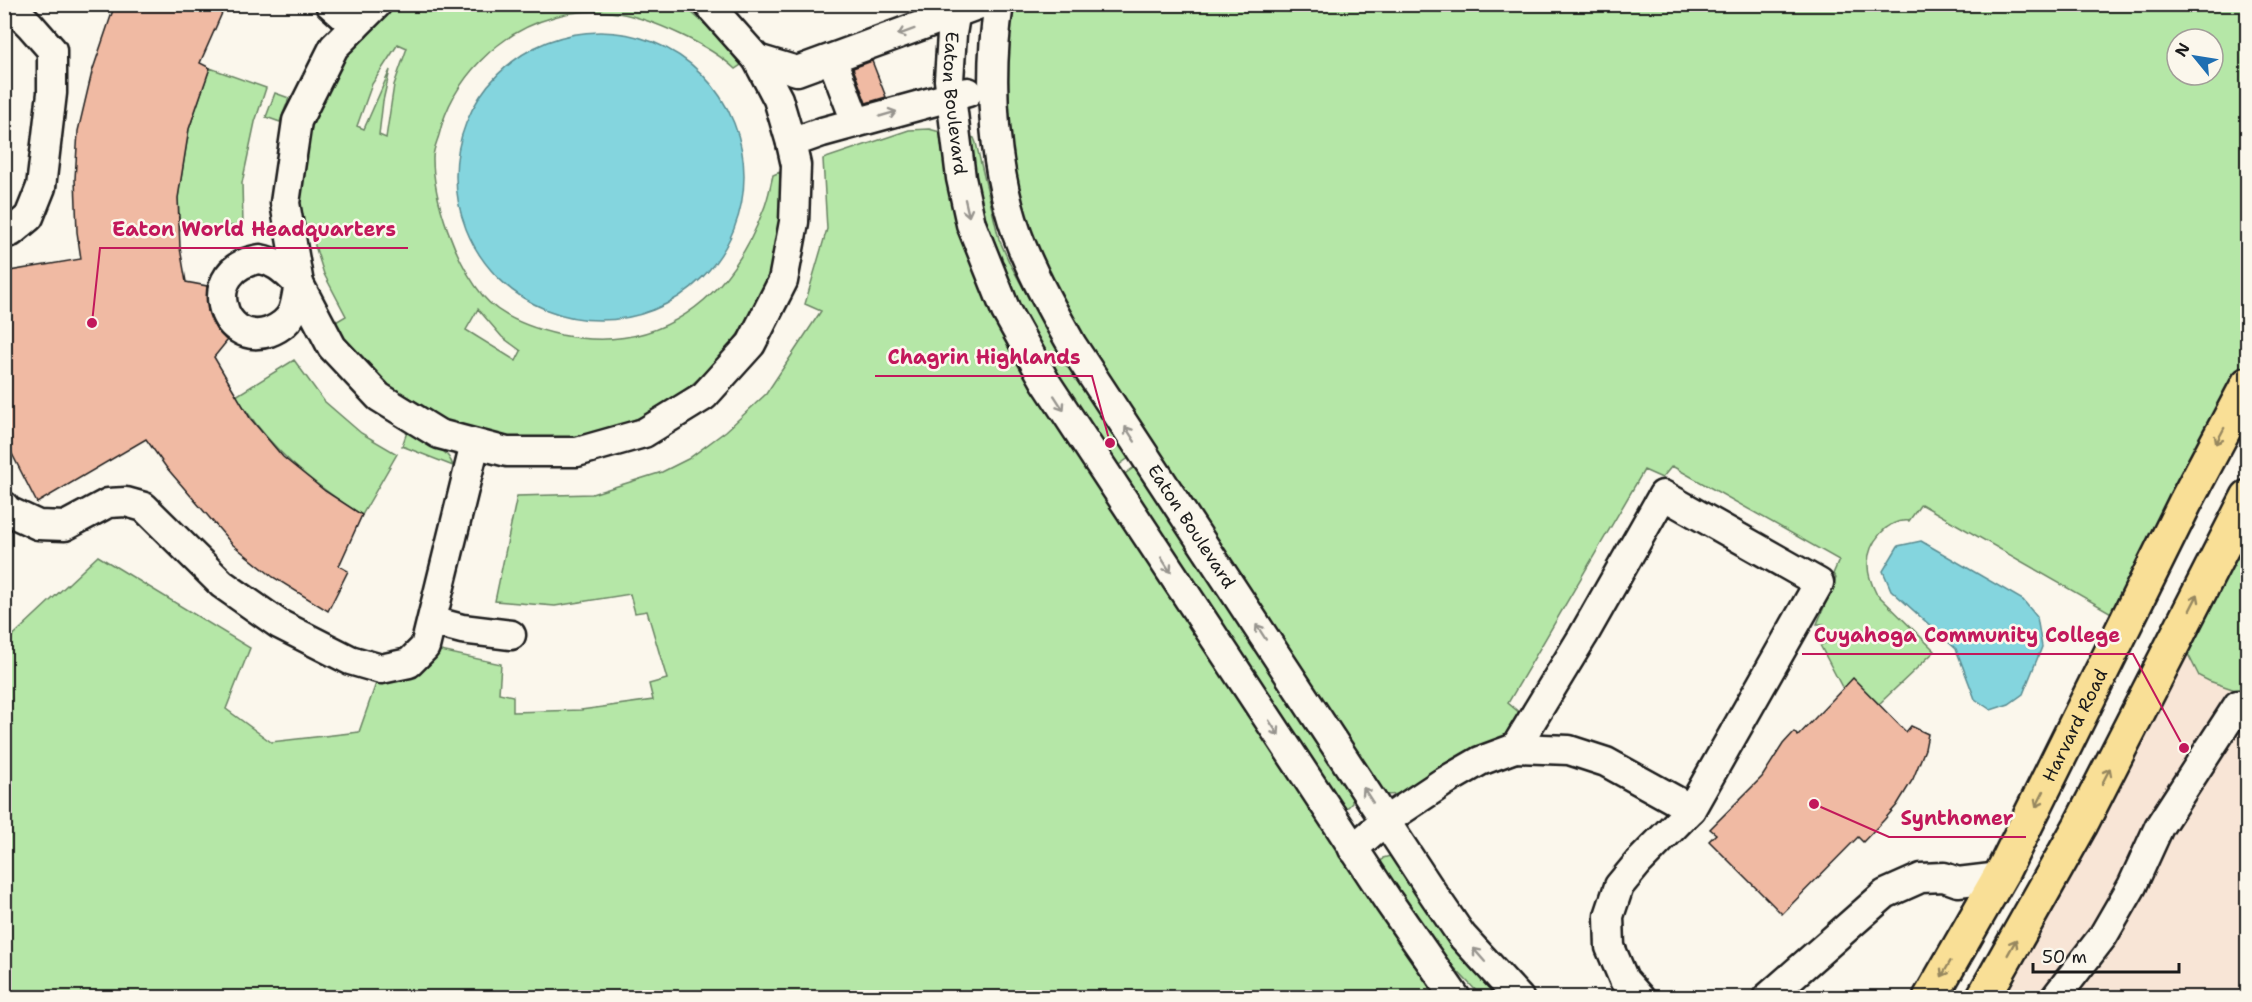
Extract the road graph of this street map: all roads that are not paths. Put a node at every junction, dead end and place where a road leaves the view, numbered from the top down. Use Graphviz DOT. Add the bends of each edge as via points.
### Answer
graph roads {
  1 [pos="9,4"];
  2 [pos="330,4"];
  3 [pos="377,4"];
  4 [pos="708,4"];
  5 [pos="999,4"];
  6 [pos="964,8"];
  7 [pos="355,26"];
  8 [pos="757,59"];
  9 [pos="832,59"];
  10 [pos="993,87"];
  11 [pos="951,95"];
  12 [pos="856,123"];
  13 [pos="792,142"];
  14 [pos="4,234"];
  15 [pos="2247,384"];
  16 [pos="475,444"];
  17 [pos="2247,496"];
  18 [pos="4,506"];
  19 [pos="432,621"];
  20 [pos="511,635"];
  21 [pos="2238,705"];
  22 [pos="1515,748"];
  23 [pos="1691,809"];
  24 [pos="1385,821"];
  25 [pos="1353,849"];
  26 [pos="2000,877"];
  27 [pos="1959,882"];
  28 [pos="1978,913"];
  29 [pos="1456,998"];
  30 [pos="1519,998"];
  31 [pos="1640,998"];
  32 [pos="1767,998"];
  33 [pos="1930,998"];
  34 [pos="1983,998"];
  35 [pos="2055,998"];
  1 -- 14 [label="street" via="52,50 52,93 41,187 29,217"];
  2 -- 7 [label="street"];
  3 -- 7 [label="street"];
  4 -- 8 [label="street"];
  5 -- 10 [label="street, Eaton Boulevard"];
  6 -- 9 [label="street, one-way"];
  6 -- 11 [label="street, Eaton Boulevard" via="950,80"];
  7 -- 16 [label="street" via="334,47 297,121 285,203 300,284 332,346 379,398 439,434"];
  8 -- 9 [label="street" via="797,71"];
  8 -- 13 [label="street" via="778,99"];
  9 -- 12 [label="street"];
  10 -- 11 [label="street"];
  24 -- 10 [label="street, Eaton Boulevard, one-way" via="1078,355 1046,299 1022,245 1006,190 996,139"];
  12 -- 11 [label="street, one-way"];
  11 -- 25 [label="street, Eaton Boulevard, one-way" via="971,224 1010,320 1045,381"];
  12 -- 13 [label="street"];
  13 -- 16 [label="street" via="796,165 795,222 783,281 751,344 704,396 644,433 577,452 507,452"];
  15 -- 26 [label="main road, Harvard Road, one-way"];
  16 -- 19 [label="street"];
  34 -- 17 [label="main road, one-way" via="2080,826"];
  18 -- 19 [label="street" via="38,525 65,526 108,503 144,507 222,584 279,624 350,660 381,669 409,663 425,648"];
  19 -- 20 [label="street"];
  21 -- 35 [label="street" via="2159,827 2103,936"];
  22 -- 23 [label="street" via="1569,750 1606,762"];
  22 -- 23 [label="street" via="1663,495 1819,583"];
  22 -- 24 [label="street" via="1480,761"];
  23 -- 31 [label="street" via="1619,886 1609,916 1610,947 1624,980"];
  24 -- 25 [label="street"];
  30 -- 24 [label="street, Eaton Boulevard, one-way" via="1462,936"];
  25 -- 29 [label="street, Eaton Boulevard"];
  26 -- 27 [label="street"];
  26 -- 28 [label="main road, Harvard Road"];
  27 -- 28 [label="street"];
  27 -- 32 [label="street" via="1944,877 1921,878 1885,894"];
  28 -- 33 [label="main road, Harvard Road, one-way"];
}
